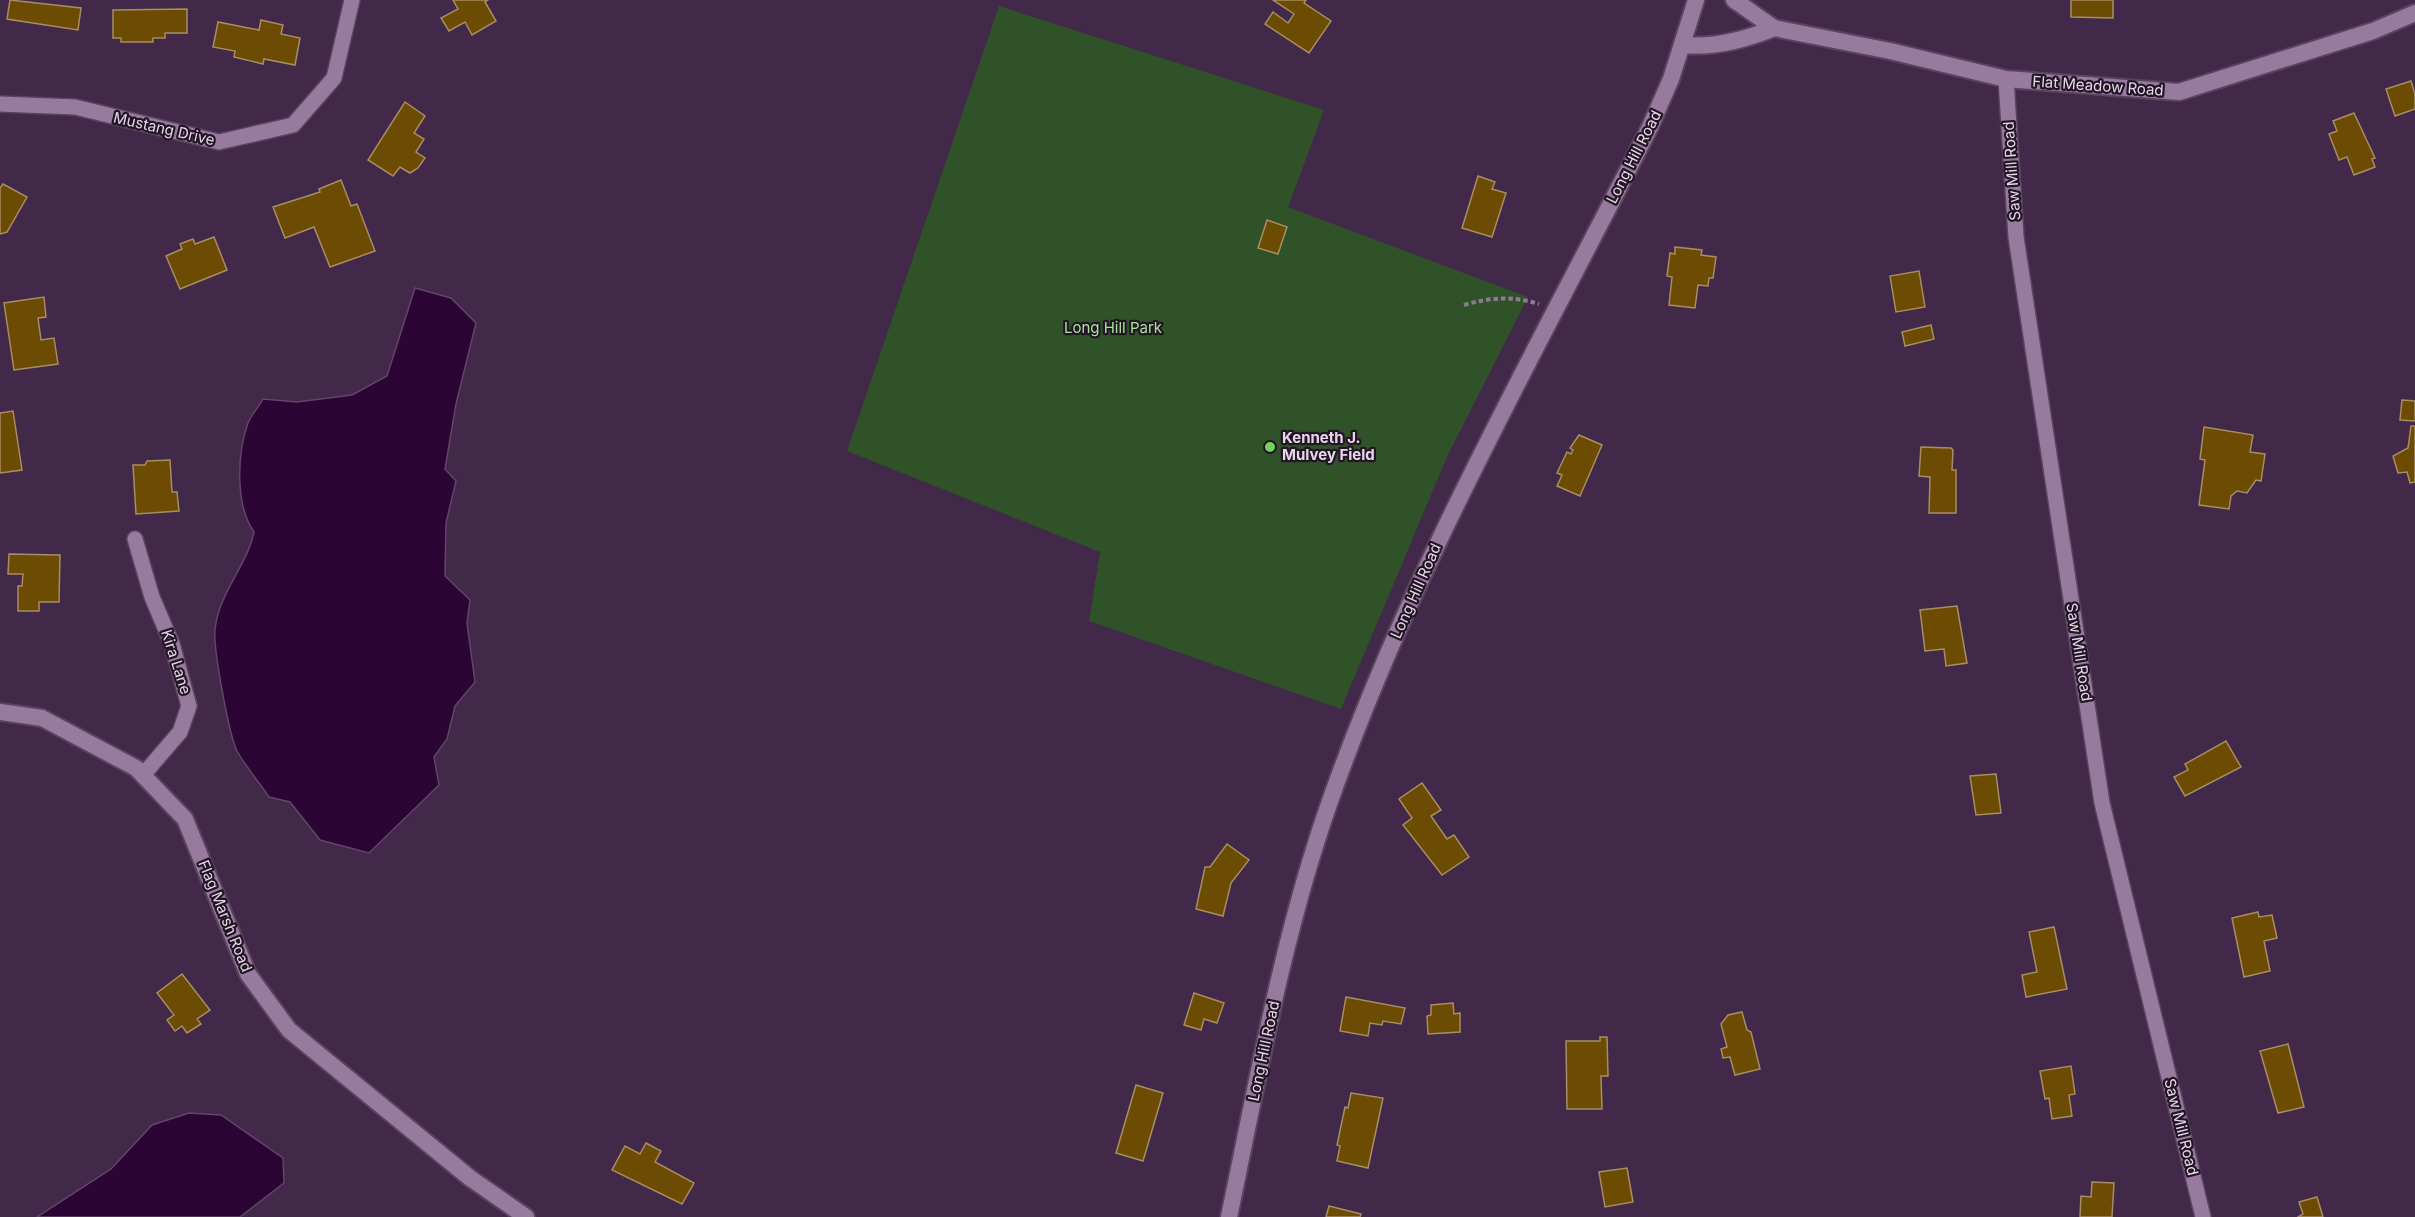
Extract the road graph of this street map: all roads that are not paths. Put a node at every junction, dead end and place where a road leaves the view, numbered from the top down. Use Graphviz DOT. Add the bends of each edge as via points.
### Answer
graph roads {
  1 [pos="352,0"];
  2 [pos="1696,0"];
  3 [pos="1734,0"];
  4 [pos="2415,13"];
  5 [pos="1774,28"];
  6 [pos="1683,45"];
  7 [pos="2006,79"];
  8 [pos="0,104"];
  9 [pos="135,539"];
  10 [pos="0,712"];
  11 [pos="142,775"];
  12 [pos="526,1217"];
  13 [pos="1229,1217"];
  14 [pos="2203,1217"];
  1 -- 8 [label="street, Mustang Drive" via="334,78 293,125 219,142 75,107"];
  2 -- 6 [label="street, Long Hill Road"];
  3 -- 5 [label="street, Flat Meadow Road"];
  4 -- 7 [label="street, Flat Meadow Road" via="2373,31 2179,92"];
  5 -- 6 [label="street, Flat Meadow Road" via="1732,42"];
  5 -- 7 [label="street, Flat Meadow Road"];
  6 -- 13 [label="street, Long Hill Road" via="1650,127 1445,527 1354,734 1310,863 1292,930"];
  7 -- 14 [label="street, Saw Mill Road" via="2016,237 2102,803"];
  9 -- 11 [label="street, Kira Lane" via="187,690 189,706 180,732"];
  10 -- 11 [label="street, Flag Marsh Road" via="42,718 136,768"];
  11 -- 12 [label="street, Flag Marsh Road" via="185,819 248,975 289,1030 470,1178"];
}
